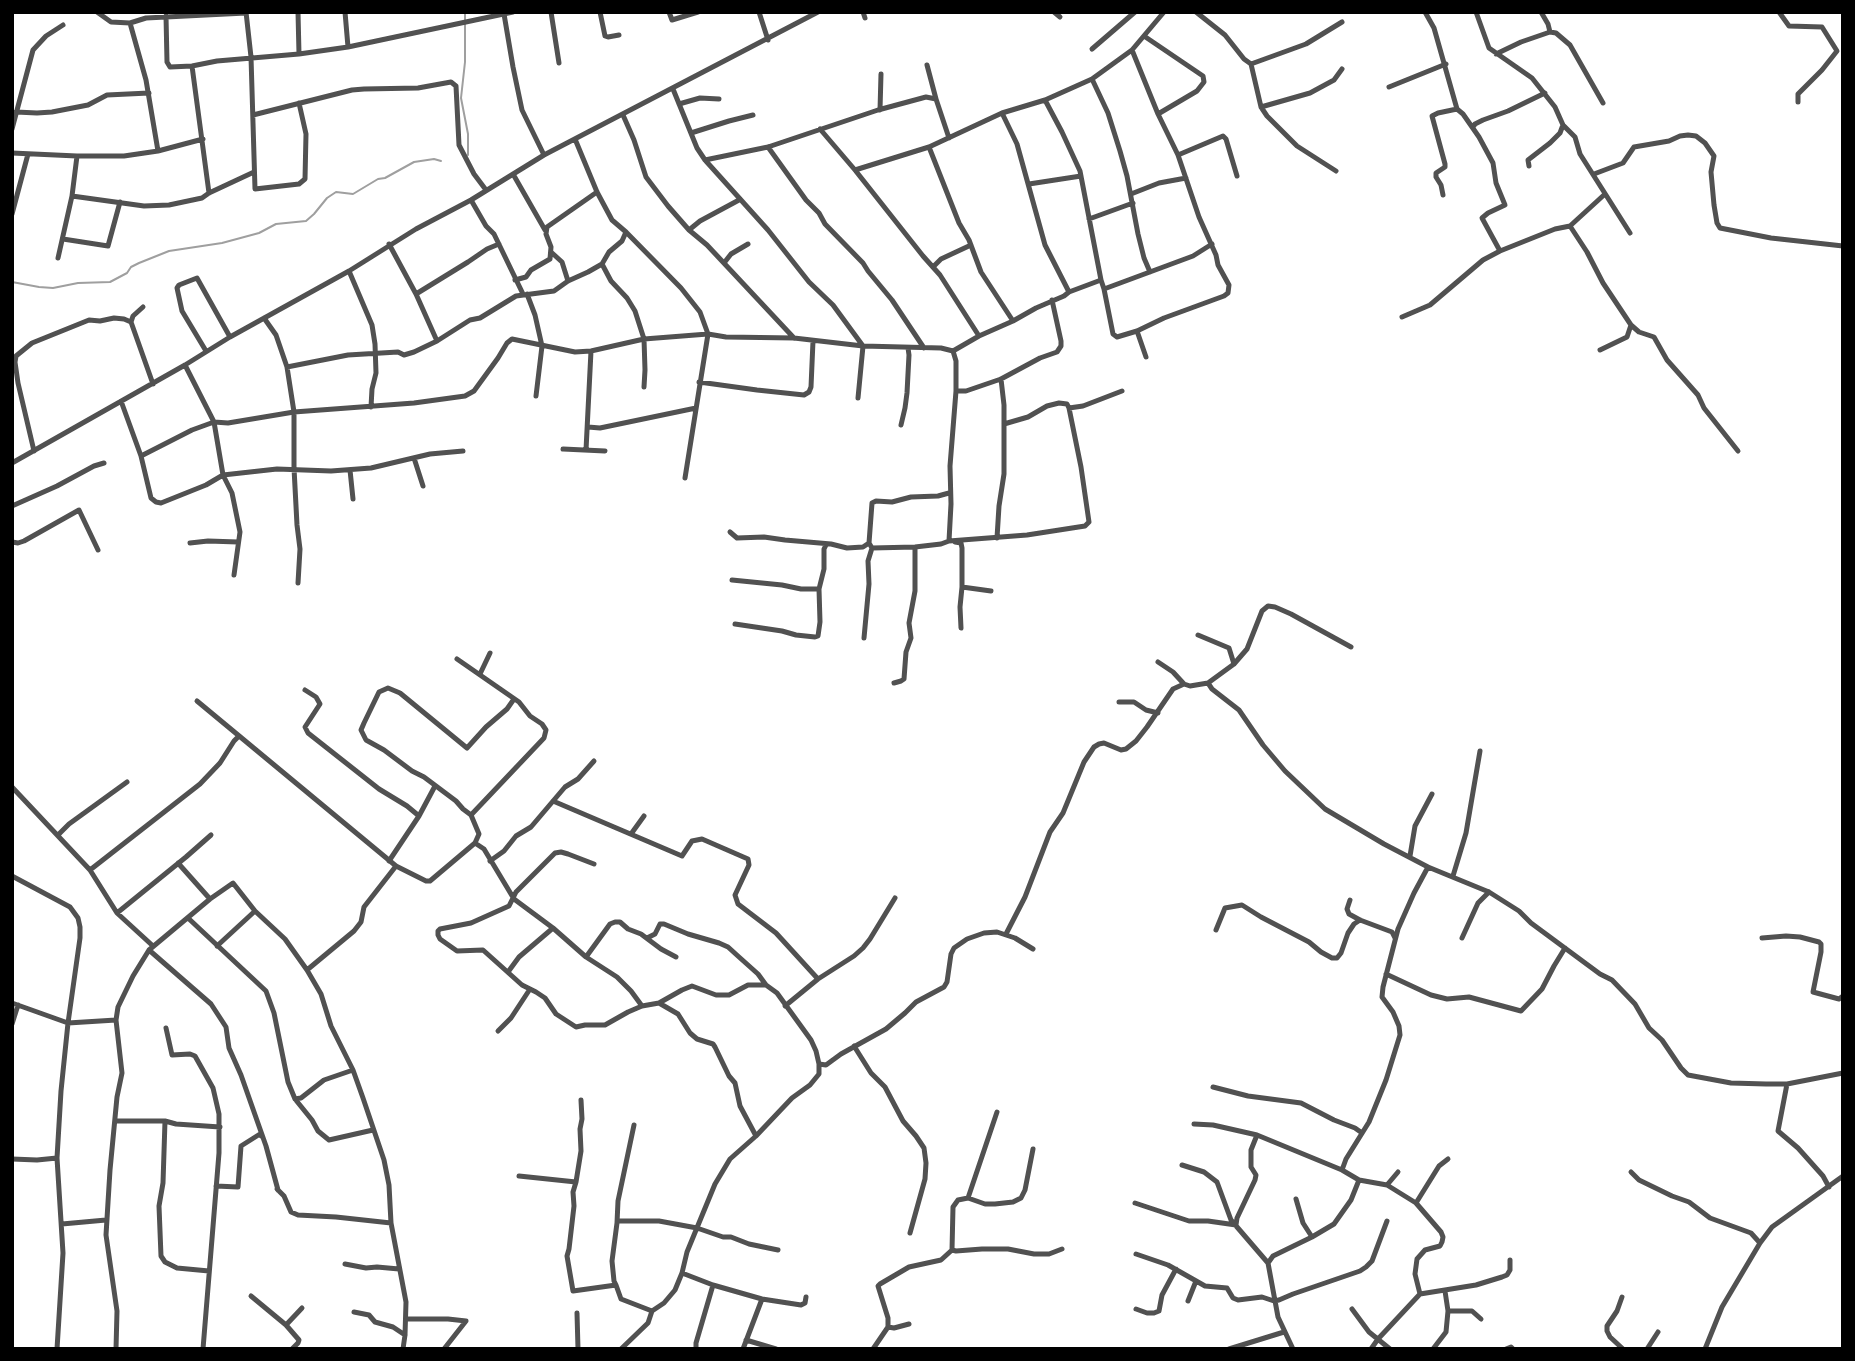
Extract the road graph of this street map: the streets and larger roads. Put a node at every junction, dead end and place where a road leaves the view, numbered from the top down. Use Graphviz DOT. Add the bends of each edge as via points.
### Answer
graph roads {
  1 [pos="97,12"];
  2 [pos="298,12"];
  3 [pos="345,12"];
  4 [pos="513,12"];
  5 [pos="551,12"];
  6 [pos="600,12"];
  7 [pos="669,12"];
  8 [pos="698,12"];
  9 [pos="759,12"];
  10 [pos="818,12"];
  11 [pos="1054,12"];
  12 [pos="1120,12"];
  13 [pos="1135,12"];
  14 [pos="1164,12"];
  15 [pos="1196,12"];
  16 [pos="1424,12"];
  17 [pos="1476,12"];
  18 [pos="1779,12"];
  19 [pos="246,13"];
  20 [pos="1543,13"];
  21 [pos="504,14"];
  22 [pos="166,16"];
  23 [pos="1060,18"];
  24 [pos="1126,20"];
  25 [pos="1342,22"];
  26 [pos="130,23"];
  27 [pos="63,25"];
  28 [pos="1550,32"];
  29 [pos="619,35"];
  30 [pos="1144,36"];
  31 [pos="768,40"];
  32 [pos="348,47"];
  33 [pos="1092,49"];
  34 [pos="1132,50"];
  35 [pos="299,54"];
  36 [pos="1496,54"];
  37 [pos="251,57"];
  38 [pos="559,63"];
  39 [pos="1251,64"];
  40 [pos="1446,64"];
  41 [pos="927,65"];
  42 [pos="192,66"];
  43 [pos="1342,69"];
  44 [pos="881,74"];
  45 [pos="1092,79"];
  46 [pos="1389,87"];
  47 [pos="673,89"];
  48 [pos="149,93"];
  49 [pos="1545,93"];
  50 [pos="719,99"];
  51 [pos="936,99"];
  52 [pos="1045,100"];
  53 [pos="1798,102"];
  54 [pos="299,103"];
  55 [pos="1602,103"];
  56 [pos="679,104"];
  57 [pos="1261,107"];
  58 [pos="1457,109"];
  59 [pos="880,110"];
  60 [pos="16,112"];
  61 [pos="1002,113"];
  62 [pos="1158,114"];
  63 [pos="623,115"];
  64 [pos="253,116"];
  65 [pos="753,116"];
  66 [pos="1563,125"];
  67 [pos="1472,127"];
  68 [pos="12,129"];
  69 [pos="820,129"];
  70 [pos="691,133"];
  71 [pos="949,138"];
  72 [pos="203,139"];
  73 [pos="575,139"];
  74 [pos="768,147"];
  75 [pos="929,147"];
  76 [pos="158,151"];
  77 [pos="12,153"];
  78 [pos="28,154"];
  79 [pos="544,155"];
  80 [pos="1178,155"];
  81 [pos="77,156"];
  82 [pos="705,160"];
  83 [pos="1529,166"];
  84 [pos="855,170"];
  85 [pos="254,172"];
  86 [pos="1336,172"];
  87 [pos="513,174"];
  88 [pos="1594,174"];
  89 [pos="1081,176"];
  90 [pos="1237,176"];
  91 [pos="1186,178"];
  92 [pos="1029,184"];
  93 [pos="486,190"];
  94 [pos="597,192"];
  95 [pos="209,193"];
  96 [pos="1131,194"];
  97 [pos="1605,194"];
  98 [pos="1443,195"];
  99 [pos="72,196"];
  100 [pos="471,200"];
  101 [pos="739,200"];
  102 [pos="120,202"];
  103 [pos="1133,203"];
  104 [pos="12,214"];
  105 [pos="1089,219"];
  106 [pos="1570,226"];
  107 [pos="545,230"];
  108 [pos="689,230"];
  109 [pos="626,232"];
  110 [pos="1630,233"];
  111 [pos="63,239"];
  112 [pos="389,244"];
  113 [pos="499,244"];
  114 [pos="748,244"];
  115 [pos="1212,244"];
  116 [pos="971,245"];
  117 [pos="1843,246"];
  118 [pos="1500,251"];
  119 [pos="551,252"];
  120 [pos="58,258"];
  121 [pos="724,263"];
  122 [pos="602,264"];
  123 [pos="933,267"];
  124 [pos="349,271"];
  125 [pos="1150,272"];
  126 [pos="1101,280"];
  127 [pos="515,281"];
  128 [pos="568,281"];
  129 [pos="1104,289"];
  130 [pos="1069,292"];
  131 [pos="416,294"];
  132 [pos="521,294"];
  133 [pos="1052,300"];
  134 [pos="143,307"];
  135 [pos="1402,317"];
  136 [pos="264,318"];
  137 [pos="1013,321"];
  138 [pos="131,322"];
  139 [pos="1631,325"];
  140 [pos="1137,331"];
  141 [pos="708,334"];
  142 [pos="979,336"];
  143 [pos="230,337"];
  144 [pos="794,338"];
  145 [pos="644,339"];
  146 [pos="437,341"];
  147 [pos="813,341"];
  148 [pos="542,346"];
  149 [pos="863,346"];
  150 [pos="908,348"];
  151 [pos="923,348"];
  152 [pos="1600,350"];
  153 [pos="206,351"];
  154 [pos="591,351"];
  155 [pos="953,351"];
  156 [pos="376,352"];
  157 [pos="1146,357"];
  158 [pos="185,365"];
  159 [pos="287,367"];
  160 [pos="1001,379"];
  161 [pos="699,382"];
  162 [pos="15,383"];
  163 [pos="153,384"];
  164 [pos="644,387"];
  165 [pos="956,391"];
  166 [pos="1122,391"];
  167 [pos="536,396"];
  168 [pos="858,398"];
  169 [pos="121,401"];
  170 [pos="371,407"];
  171 [pos="696,408"];
  172 [pos="1069,408"];
  173 [pos="294,412"];
  174 [pos="214,422"];
  175 [pos="1004,424"];
  176 [pos="901,425"];
  177 [pos="589,428"];
  178 [pos="563,449"];
  179 [pos="586,450"];
  180 [pos="34,451"];
  181 [pos="463,451"];
  182 [pos="1738,451"];
  183 [pos="605,452"];
  184 [pos="141,456"];
  185 [pos="414,458"];
  186 [pos="12,463"];
  187 [pos="104,463"];
  188 [pos="294,468"];
  189 [pos="350,470"];
  190 [pos="223,475"];
  191 [pos="685,478"];
  192 [pos="423,486"];
  193 [pos="949,493"];
  194 [pos="353,499"];
  195 [pos="12,506"];
  196 [pos="730,532"];
  197 [pos="997,538"];
  198 [pos="949,541"];
  199 [pos="12,542"];
  200 [pos="239,542"];
  201 [pos="190,543"];
  202 [pos="826,545"];
  203 [pos="871,546"];
  204 [pos="915,547"];
  205 [pos="98,550"];
  206 [pos="234,575"];
  207 [pos="732,580"];
  208 [pos="298,583"];
  209 [pos="962,587"];
  210 [pos="820,589"];
  211 [pos="991,591"];
  212 [pos="735,625"];
  213 [pos="961,628"];
  214 [pos="1198,635"];
  215 [pos="864,638"];
  216 [pos="1350,647"];
  217 [pos="490,653"];
  218 [pos="457,659"];
  219 [pos="1158,662"];
  220 [pos="1234,664"];
  221 [pos="480,674"];
  222 [pos="894,683"];
  223 [pos="1208,683"];
  224 [pos="1184,684"];
  225 [pos="305,690"];
  226 [pos="514,699"];
  227 [pos="197,701"];
  228 [pos="1119,702"];
  229 [pos="1158,713"];
  230 [pos="239,736"];
  231 [pos="1480,751"];
  232 [pos="594,761"];
  233 [pos="127,782"];
  234 [pos="435,786"];
  235 [pos="12,787"];
  236 [pos="1432,794"];
  237 [pos="553,801"];
  238 [pos="471,815"];
  239 [pos="419,816"];
  240 [pos="644,816"];
  241 [pos="631,834"];
  242 [pos="58,835"];
  243 [pos="211,835"];
  244 [pos="475,843"];
  245 [pos="1410,856"];
  246 [pos="390,860"];
  247 [pos="490,861"];
  248 [pos="178,863"];
  249 [pos="594,864"];
  250 [pos="396,866"];
  251 [pos="1428,867"];
  252 [pos="90,870"];
  253 [pos="12,876"];
  254 [pos="1452,876"];
  255 [pos="1489,892"];
  256 [pos="895,898"];
  257 [pos="210,899"];
  258 [pos="514,899"];
  259 [pos="1350,900"];
  260 [pos="255,911"];
  261 [pos="117,913"];
  262 [pos="188,918"];
  263 [pos="1360,920"];
  264 [pos="554,928"];
  265 [pos="1398,929"];
  266 [pos="1216,930"];
  267 [pos="1392,932"];
  268 [pos="1006,934"];
  269 [pos="647,938"];
  270 [pos="1395,938"];
  271 [pos="1462,938"];
  272 [pos="1762,938"];
  273 [pos="217,946"];
  274 [pos="151,948"];
  275 [pos="1565,948"];
  276 [pos="1033,949"];
  277 [pos="586,957"];
  278 [pos="676,957"];
  279 [pos="307,970"];
  280 [pos="508,972"];
  281 [pos="1386,974"];
  282 [pos="818,979"];
  283 [pos="766,985"];
  284 [pos="530,989"];
  285 [pos="1843,996"];
  286 [pos="659,1003"];
  287 [pos="15,1004"];
  288 [pos="642,1006"];
  289 [pos="785,1006"];
  290 [pos="116,1020"];
  291 [pos="68,1023"];
  292 [pos="12,1024"];
  293 [pos="166,1028"];
  294 [pos="498,1031"];
  295 [pos="854,1046"];
  296 [pos="819,1064"];
  297 [pos="353,1070"];
  298 [pos="1843,1073"];
  299 [pos="1787,1084"];
  300 [pos="1213,1087"];
  301 [pos="295,1100"];
  302 [pos="580,1100"];
  303 [pos="998,1112"];
  304 [pos="116,1121"];
  305 [pos="165,1121"];
  306 [pos="1194,1124"];
  307 [pos="634,1125"];
  308 [pos="220,1127"];
  309 [pos="373,1130"];
  310 [pos="1362,1133"];
  311 [pos="1256,1135"];
  312 [pos="757,1136"];
  313 [pos="1033,1149"];
  314 [pos="57,1158"];
  315 [pos="12,1159"];
  316 [pos="1448,1159"];
  317 [pos="1182,1165"];
  318 [pos="1342,1170"];
  319 [pos="1398,1172"];
  320 [pos="1631,1172"];
  321 [pos="519,1176"];
  322 [pos="1843,1177"];
  323 [pos="1359,1180"];
  324 [pos="576,1182"];
  325 [pos="1387,1185"];
  326 [pos="216,1186"];
  327 [pos="1829,1187"];
  328 [pos="278,1190"];
  329 [pos="968,1198"];
  330 [pos="1296,1199"];
  331 [pos="1135,1203"];
  332 [pos="1416,1203"];
  333 [pos="106,1220"];
  334 [pos="618,1221"];
  335 [pos="1387,1221"];
  336 [pos="391,1223"];
  337 [pos="62,1224"];
  338 [pos="1236,1225"];
  339 [pos="697,1228"];
  340 [pos="910,1233"];
  341 [pos="1312,1237"];
  342 [pos="1760,1243"];
  343 [pos="778,1250"];
  344 [pos="951,1250"];
  345 [pos="1062,1250"];
  346 [pos="1136,1254"];
  347 [pos="1510,1260"];
  348 [pos="1268,1263"];
  349 [pos="345,1264"];
  350 [pos="399,1269"];
  351 [pos="1176,1269"];
  352 [pos="209,1271"];
  353 [pos="682,1273"];
  354 [pos="1196,1281"];
  355 [pos="616,1285"];
  356 [pos="713,1285"];
  357 [pos="1445,1291"];
  358 [pos="1420,1294"];
  359 [pos="251,1296"];
  360 [pos="806,1297"];
  361 [pos="1622,1297"];
  362 [pos="762,1299"];
  363 [pos="1188,1301"];
  364 [pos="1274,1301"];
  365 [pos="302,1308"];
  366 [pos="1136,1308"];
  367 [pos="1352,1309"];
  368 [pos="652,1311"];
  369 [pos="1448,1311"];
  370 [pos="354,1312"];
  371 [pos="577,1313"];
  372 [pos="406,1319"];
  373 [pos="1481,1320"];
  374 [pos="909,1324"];
  375 [pos="286,1325"];
  376 [pos="888,1327"];
  377 [pos="1284,1332"];
  378 [pos="1658,1332"];
  379 [pos="405,1335"];
  380 [pos="1378,1339"];
  381 [pos="746,1340"];
  382 [pos="1615,1347"];
  383 [pos="57,1349"];
  384 [pos="116,1349"];
  385 [pos="203,1349"];
  386 [pos="292,1349"];
  387 [pos="402,1349"];
  388 [pos="444,1349"];
  389 [pos="578,1349"];
  390 [pos="621,1349"];
  391 [pos="696,1349"];
  392 [pos="743,1349"];
  393 [pos="776,1349"];
  394 [pos="873,1349"];
  395 [pos="1229,1349"];
  396 [pos="1293,1349"];
  397 [pos="1371,1349"];
  398 [pos="1390,1349"];
  399 [pos="1433,1349"];
  400 [pos="1506,1349"];
  401 [pos="1513,1349"];
  402 [pos="1623,1349"];
  403 [pos="1647,1349"];
  404 [pos="1705,1349"];
  1 -- 26 [label="street" via="111,22"];
  2 -- 35 [label="street"];
  3 -- 32 [label="street"];
  4 -- 21 [label="street"];
  5 -- 38 [label="street"];
  6 -- 29 [label="street" via="605,36"];
  7 -- 8 [label="street" via="672,20"];
  9 -- 31 [label="street"];
  10 -- 31 [label="street"];
  11 -- 23 [label="street"];
  12 -- 24 [label="street"];
  13 -- 24 [label="street"];
  14 -- 30 [label="street"];
  15 -- 39 [label="street"];
  16 -- 40 [label="street"];
  17 -- 36 [label="street" via="1489,48"];
  18 -- 53 [label="street" via="1788,26 1822,27 1837,51 1798,94"];
  19 -- 22 [label="street"];
  19 -- 37 [label="street"];
  20 -- 28 [label="street"];
  21 -- 32 [label="street"];
  21 -- 79 [label="street" via="522,110"];
  22 -- 26 [label="street"];
  22 -- 42 [label="street" via="168,65"];
  24 -- 33 [label="street"];
  25 -- 39 [label="street" via="1306,44"];
  26 -- 48 [label="street"];
  27 -- 60 [label="street" via="33,50"];
  28 -- 36 [label="street"];
  28 -- 55 [label="street" via="1570,44"];
  30 -- 34 [label="street"];
  30 -- 62 [label="street" via="1203,76 1197,91"];
  31 -- 47 [label="street"];
  32 -- 35 [label="street"];
  34 -- 45 [label="street"];
  34 -- 62 [label="street"];
  35 -- 37 [label="street"];
  36 -- 49 [label="street" via="1532,78"];
  37 -- 42 [label="street"];
  37 -- 64 [label="street"];
  39 -- 57 [label="street"];
  40 -- 46 [label="street"];
  40 -- 58 [label="street"];
  41 -- 51 [label="street"];
  42 -- 72 [label="street"];
  43 -- 57 [label="street" via="1334,80 1310,93"];
  44 -- 59 [label="street"];
  45 -- 52 [label="street"];
  45 -- 96 [label="street" via="1108,113"];
  47 -- 56 [label="street"];
  47 -- 63 [label="street"];
  48 -- 60 [label="street" via="107,95 52,112"];
  48 -- 76 [label="street"];
  49 -- 66 [label="street"];
  49 -- 67 [label="street"];
  50 -- 56 [label="street"];
  51 -- 59 [label="street" via="926,97"];
  51 -- 71 [label="street"];
  52 -- 61 [label="street"];
  52 -- 89 [label="street"];
  54 -- 64 [label="street"];
  54 -- 85 [label="street" via="306,134 304,181 257,190"];
  54 -- 93 [label="street" via="363,89 454,83 459,145"];
  56 -- 70 [label="street"];
  57 -- 86 [label="street" via="1297,146"];
  58 -- 67 [label="street"];
  58 -- 98 [label="street" via="1432,116 1445,163 1436,173"];
  59 -- 69 [label="street"];
  60 -- 68 [label="street"];
  61 -- 71 [label="street"];
  61 -- 92 [label="street"];
  62 -- 80 [label="street"];
  63 -- 73 [label="street"];
  63 -- 108 [label="street" via="646,177"];
  64 -- 85 [label="street"];
  65 -- 70 [label="street"];
  66 -- 83 [label="street" via="1560,133 1528,160"];
  66 -- 88 [label="street" via="1575,137"];
  67 -- 118 [label="street" via="1493,163 1504,205 1482,218"];
  69 -- 74 [label="street"];
  69 -- 84 [label="street"];
  70 -- 82 [label="street"];
  71 -- 75 [label="street"];
  72 -- 76 [label="street"];
  72 -- 95 [label="street"];
  73 -- 79 [label="street"];
  73 -- 94 [label="street"];
  74 -- 82 [label="street"];
  74 -- 151 [label="street" via="825,224 863,262"];
  75 -- 84 [label="street"];
  75 -- 116 [label="street"];
  76 -- 81 [label="street"];
  77 -- 78 [label="street"];
  78 -- 81 [label="street"];
  78 -- 104 [label="street"];
  79 -- 87 [label="street"];
  80 -- 90 [label="street" via="1223,136"];
  80 -- 91 [label="street"];
  81 -- 99 [label="street"];
  82 -- 101 [label="street"];
  84 -- 123 [label="street"];
  85 -- 95 [label="street"];
  87 -- 93 [label="street"];
  87 -- 107 [label="street"];
  88 -- 97 [label="street"];
  88 -- 117 [label="street" via="1623,163 1634,147 1696,136 1714,156 1714,205 1720,228"];
  89 -- 92 [label="street"];
  89 -- 105 [label="street"];
  91 -- 96 [label="street"];
  91 -- 115 [label="street"];
  92 -- 130 [label="street" via="1045,245"];
  93 -- 100 [label="street"];
  94 -- 107 [label="street"];
  94 -- 109 [label="street" via="612,220"];
  95 -- 102 [label="street" via="169,205"];
  96 -- 103 [label="street"];
  97 -- 106 [label="street"];
  97 -- 110 [label="street"];
  99 -- 102 [label="street"];
  99 -- 111 [label="street"];
  100 -- 112 [label="street"];
  100 -- 113 [label="street"];
  101 -- 108 [label="street"];
  101 -- 149 [label="street" via="833,305"];
  102 -- 111 [label="street" via="108,246"];
  103 -- 105 [label="street"];
  103 -- 125 [label="street"];
  105 -- 126 [label="street"];
  106 -- 118 [label="street"];
  106 -- 139 [label="street"];
  107 -- 119 [label="street"];
  108 -- 121 [label="street"];
  109 -- 122 [label="street"];
  109 -- 141 [label="street" via="700,312"];
  111 -- 120 [label="street"];
  112 -- 124 [label="street"];
  112 -- 131 [label="street"];
  113 -- 127 [label="street"];
  113 -- 131 [label="street"];
  114 -- 121 [label="street"];
  115 -- 125 [label="street"];
  115 -- 140 [label="street" via="1228,293"];
  116 -- 123 [label="street"];
  116 -- 137 [label="street" via="981,272"];
  118 -- 135 [label="street" via="1430,305"];
  119 -- 127 [label="street" via="547,261"];
  119 -- 128 [label="street" via="562,262"];
  121 -- 144 [label="street"];
  122 -- 128 [label="street"];
  122 -- 145 [label="street" via="635,311"];
  123 -- 142 [label="street"];
  124 -- 136 [label="street"];
  124 -- 156 [label="street" via="372,325"];
  125 -- 129 [label="street"];
  126 -- 129 [label="street"];
  126 -- 130 [label="street"];
  127 -- 132 [label="street"];
  128 -- 132 [label="street" via="554,291"];
  129 -- 140 [label="street" via="1113,334 1121,337"];
  130 -- 133 [label="street"];
  131 -- 146 [label="street"];
  132 -- 146 [label="street"];
  132 -- 148 [label="street" via="535,315"];
  133 -- 137 [label="street"];
  133 -- 160 [label="street" via="1061,346"];
  134 -- 138 [label="street"];
  136 -- 143 [label="street"];
  136 -- 159 [label="street"];
  137 -- 142 [label="street"];
  138 -- 162 [label="street" via="124,318 89,320 32,343 15,362"];
  138 -- 163 [label="street"];
  139 -- 152 [label="street" via="1627,337"];
  139 -- 182 [label="street" via="1654,337"];
  140 -- 157 [label="street"];
  141 -- 144 [label="street"];
  141 -- 145 [label="street"];
  141 -- 161 [label="street"];
  142 -- 155 [label="street"];
  143 -- 153 [label="street"];
  143 -- 153 [label="street" via="197,278 179,285 182,311"];
  144 -- 147 [label="street"];
  145 -- 154 [label="street"];
  145 -- 164 [label="street"];
  146 -- 156 [label="street" via="404,355"];
  147 -- 149 [label="street"];
  147 -- 161 [label="street" via="811,387 804,395"];
  148 -- 154 [label="street"];
  148 -- 167 [label="street"];
  148 -- 170 [label="street" via="512,339 470,394"];
  149 -- 150 [label="street"];
  149 -- 168 [label="street"];
  150 -- 151 [label="street"];
  150 -- 176 [label="street"];
  151 -- 155 [label="street"];
  153 -- 158 [label="street"];
  154 -- 177 [label="street"];
  155 -- 165 [label="street"];
  156 -- 159 [label="street"];
  156 -- 170 [label="street"];
  158 -- 163 [label="street"];
  158 -- 174 [label="street"];
  159 -- 173 [label="street"];
  160 -- 165 [label="street"];
  160 -- 175 [label="street"];
  161 -- 171 [label="street"];
  162 -- 180 [label="street"];
  163 -- 169 [label="street"];
  165 -- 193 [label="street"];
  166 -- 172 [label="street"];
  169 -- 180 [label="street"];
  169 -- 184 [label="street"];
  170 -- 173 [label="street"];
  171 -- 177 [label="street"];
  171 -- 191 [label="street"];
  172 -- 175 [label="street" via="1059,403"];
  172 -- 197 [label="street" via="1088,522"];
  173 -- 174 [label="street"];
  173 -- 188 [label="street"];
  174 -- 184 [label="street"];
  174 -- 190 [label="street"];
  175 -- 197 [label="street"];
  177 -- 179 [label="street"];
  178 -- 179 [label="street"];
  179 -- 183 [label="street"];
  180 -- 186 [label="street"];
  181 -- 185 [label="street"];
  184 -- 190 [label="street" via="151,498 160,503"];
  185 -- 189 [label="street"];
  185 -- 192 [label="street"];
  187 -- 195 [label="street"];
  188 -- 189 [label="street"];
  188 -- 190 [label="street"];
  188 -- 208 [label="street"];
  189 -- 194 [label="street"];
  190 -- 200 [label="street" via="232,493"];
  193 -- 198 [label="street"];
  193 -- 203 [label="street" via="872,503"];
  196 -- 202 [label="street" via="737,538"];
  197 -- 198 [label="street"];
  198 -- 204 [label="street"];
  198 -- 209 [label="street" via="961,543"];
  199 -- 205 [label="street" via="24,541 79,510"];
  200 -- 201 [label="street"];
  200 -- 206 [label="street"];
  202 -- 203 [label="street"];
  202 -- 210 [label="street"];
  203 -- 204 [label="street"];
  203 -- 215 [label="street"];
  204 -- 222 [label="street" via="911,638 904,679"];
  207 -- 210 [label="street"];
  209 -- 211 [label="street"];
  209 -- 213 [label="street"];
  210 -- 212 [label="street" via="816,638"];
  214 -- 220 [label="street" via="1229,648"];
  216 -- 220 [label="street" via="1268,606 1247,649"];
  217 -- 221 [label="street"];
  218 -- 221 [label="street"];
  219 -- 224 [label="street"];
  220 -- 223 [label="street"];
  221 -- 226 [label="street"];
  223 -- 224 [label="street"];
  223 -- 245 [label="street" via="1239,710 1263,745 1325,809"];
  224 -- 229 [label="street" via="1173,689"];
  225 -- 239 [label="street" via="320,704 305,726 308,733"];
  226 -- 234 [label="street" via="467,748 400,693 388,688 379,692 362,735"];
  226 -- 238 [label="street" via="542,724 544,738"];
  227 -- 230 [label="street"];
  228 -- 229 [label="street" via="1134,702"];
  229 -- 268 [label="street" via="1126,749 1104,743 1090,752"];
  230 -- 246 [label="street"];
  230 -- 252 [label="street" via="200,784"];
  231 -- 254 [label="street" via="1466,833"];
  232 -- 237 [label="street"];
  233 -- 242 [label="street"];
  234 -- 238 [label="street"];
  234 -- 239 [label="street"];
  235 -- 242 [label="street"];
  236 -- 245 [label="street" via="1415,826"];
  237 -- 241 [label="street"];
  237 -- 247 [label="street" via="531,827"];
  238 -- 244 [label="street" via="480,834"];
  239 -- 246 [label="street"];
  240 -- 241 [label="street"];
  241 -- 282 [label="street" via="682,856 692,841 702,839 748,859 735,895 738,904 776,933"];
  242 -- 252 [label="street"];
  243 -- 248 [label="street"];
  244 -- 247 [label="street"];
  244 -- 250 [label="street" via="430,881"];
  245 -- 251 [label="street"];
  246 -- 250 [label="street"];
  247 -- 258 [label="street"];
  248 -- 257 [label="street"];
  248 -- 261 [label="street"];
  249 -- 258 [label="street" via="555,853"];
  250 -- 279 [label="street" via="363,907 354,931"];
  251 -- 254 [label="street"];
  251 -- 265 [label="street"];
  252 -- 261 [label="street"];
  253 -- 291 [label="street" via="70,907 78,918 80,938"];
  254 -- 255 [label="street"];
  255 -- 271 [label="street" via="1478,902"];
  255 -- 275 [label="street"];
  256 -- 282 [label="street" via="863,948"];
  257 -- 260 [label="street" via="233,883"];
  257 -- 262 [label="street"];
  258 -- 264 [label="street"];
  258 -- 280 [label="street" via="498,912 438,931 440,939 457,951 483,950"];
  259 -- 263 [label="street" via="1348,912"];
  260 -- 273 [label="street"];
  260 -- 279 [label="street" via="285,939"];
  261 -- 274 [label="street"];
  262 -- 273 [label="street"];
  262 -- 274 [label="street"];
  263 -- 266 [label="street" via="1348,933 1337,958 1242,905 1225,908"];
  263 -- 267 [label="street"];
  264 -- 277 [label="street"];
  264 -- 280 [label="street"];
  265 -- 267 [label="street"];
  265 -- 270 [label="street"];
  267 -- 270 [label="street"];
  268 -- 276 [label="street"];
  268 -- 295 [label="street" via="984,933 954,948 944,987"];
  269 -- 277 [label="street" via="615,922"];
  269 -- 278 [label="street"];
  269 -- 283 [label="street" via="664,924 719,943"];
  270 -- 281 [label="street"];
  272 -- 285 [label="street" via="1786,936 1819,942 1813,992 1839,999"];
  273 -- 301 [label="street" via="266,991"];
  274 -- 290 [label="street" via="133,976"];
  274 -- 328 [label="street" via="211,1004 226,1027 229,1048"];
  275 -- 281 [label="street" via="1542,989 1521,1011 1469,997 1431,995"];
  275 -- 299 [label="street" via="1612,980 1636,1004 1649,1028 1688,1074 1731,1083"];
  277 -- 288 [label="street" via="617,976"];
  279 -- 297 [label="street"];
  280 -- 284 [label="street"];
  281 -- 310 [label="street" via="1382,997 1393,1012 1400,1035"];
  282 -- 289 [label="street"];
  283 -- 286 [label="street" via="748,985 729,995 692,986"];
  283 -- 289 [label="street"];
  284 -- 288 [label="street" via="576,1027 605,1026"];
  284 -- 294 [label="street"];
  286 -- 288 [label="street"];
  286 -- 312 [label="street" via="678,1014 697,1039 713,1044"];
  287 -- 291 [label="street"];
  287 -- 292 [label="street"];
  289 -- 296 [label="street" via="811,1040"];
  290 -- 291 [label="street"];
  290 -- 304 [label="street" via="122,1073"];
  291 -- 314 [label="street"];
  293 -- 308 [label="street" via="172,1055 195,1056 207,1076 217,1098"];
  295 -- 296 [label="street" via="826,1065"];
  295 -- 340 [label="street" via="924,1148 925,1179"];
  296 -- 312 [label="street" via="815,1080"];
  297 -- 301 [label="street" via="324,1080"];
  297 -- 309 [label="street"];
  298 -- 299 [label="street"];
  299 -- 327 [label="street" via="1778,1130"];
  300 -- 310 [label="street" via="1301,1103"];
  301 -- 309 [label="street" via="329,1140"];
  302 -- 324 [label="street" via="581,1152"];
  303 -- 329 [label="street"];
  304 -- 305 [label="street"];
  304 -- 333 [label="street"];
  305 -- 308 [label="street"];
  305 -- 352 [label="street" via="161,1256 177,1268"];
  306 -- 311 [label="street"];
  307 -- 334 [label="street"];
  308 -- 326 [label="street"];
  309 -- 336 [label="street" via="389,1185"];
  310 -- 318 [label="street"];
  311 -- 318 [label="street"];
  311 -- 338 [label="street" via="1251,1150 1255,1180"];
  312 -- 339 [label="street" via="730,1159"];
  313 -- 329 [label="street" via="1021,1198 985,1204"];
  314 -- 315 [label="street"];
  314 -- 337 [label="street"];
  316 -- 332 [label="street"];
  317 -- 338 [label="street" via="1217,1182"];
  318 -- 323 [label="street"];
  319 -- 325 [label="street"];
  320 -- 342 [label="street" via="1710,1217 1751,1233"];
  321 -- 324 [label="street"];
  322 -- 327 [label="street"];
  323 -- 325 [label="street"];
  323 -- 341 [label="street" via="1334,1224"];
  324 -- 355 [label="street" via="566,1256 573,1291"];
  325 -- 332 [label="street"];
  326 -- 328 [label="street" via="238,1187 241,1146 260,1134"];
  326 -- 352 [label="street"];
  327 -- 342 [label="street" via="1772,1227"];
  328 -- 336 [label="street" via="291,1212 298,1215"];
  329 -- 344 [label="street" via="958,1199 953,1207"];
  330 -- 341 [label="street"];
  331 -- 338 [label="street" via="1189,1221"];
  332 -- 358 [label="street" via="1443,1237 1440,1245 1425,1250 1417,1259"];
  333 -- 337 [label="street"];
  333 -- 384 [label="street" via="117,1311"];
  334 -- 339 [label="street" via="659,1221"];
  334 -- 355 [label="street" via="612,1261"];
  335 -- 364 [label="street" via="1366,1267"];
  336 -- 350 [label="street"];
  337 -- 383 [label="street"];
  338 -- 348 [label="street"];
  339 -- 343 [label="street"];
  339 -- 353 [label="street"];
  341 -- 348 [label="street"];
  342 -- 404 [label="street" via="1722,1307"];
  344 -- 345 [label="street" via="1008,1249 1034,1254"];
  344 -- 376 [label="street" via="941,1260 909,1267 880,1283"];
  346 -- 351 [label="street"];
  347 -- 357 [label="street" via="1507,1275"];
  348 -- 364 [label="street"];
  349 -- 350 [label="street"];
  350 -- 372 [label="street"];
  351 -- 354 [label="street"];
  351 -- 366 [label="street" via="1159,1311 1147,1313"];
  352 -- 385 [label="street"];
  353 -- 356 [label="street"];
  353 -- 368 [label="street" via="675,1290"];
  354 -- 363 [label="street"];
  354 -- 364 [label="street" via="1211,1288 1227,1288 1238,1300 1262,1297"];
  355 -- 368 [label="street" via="621,1299"];
  356 -- 362 [label="street"];
  356 -- 391 [label="street"];
  357 -- 358 [label="street"];
  357 -- 369 [label="street"];
  358 -- 380 [label="street"];
  359 -- 375 [label="street"];
  360 -- 362 [label="street" via="801,1305"];
  361 -- 382 [label="street" via="1607,1326"];
  362 -- 381 [label="street"];
  364 -- 377 [label="street"];
  365 -- 375 [label="street"];
  367 -- 380 [label="street"];
  368 -- 390 [label="street" via="648,1323"];
  369 -- 373 [label="street" via="1472,1311"];
  369 -- 399 [label="street" via="1446,1332"];
  370 -- 379 [label="street"];
  371 -- 389 [label="street"];
  372 -- 379 [label="street"];
  372 -- 388 [label="street" via="466,1321"];
  374 -- 376 [label="street"];
  375 -- 386 [label="street" via="299,1342"];
  376 -- 394 [label="street"];
  377 -- 395 [label="street"];
  377 -- 396 [label="street"];
  378 -- 403 [label="street"];
  379 -- 387 [label="street"];
  380 -- 397 [label="street"];
  380 -- 398 [label="street"];
  381 -- 392 [label="street"];
  381 -- 393 [label="street"];
  382 -- 402 [label="street"];
  400 -- 401 [label="street"];
}
